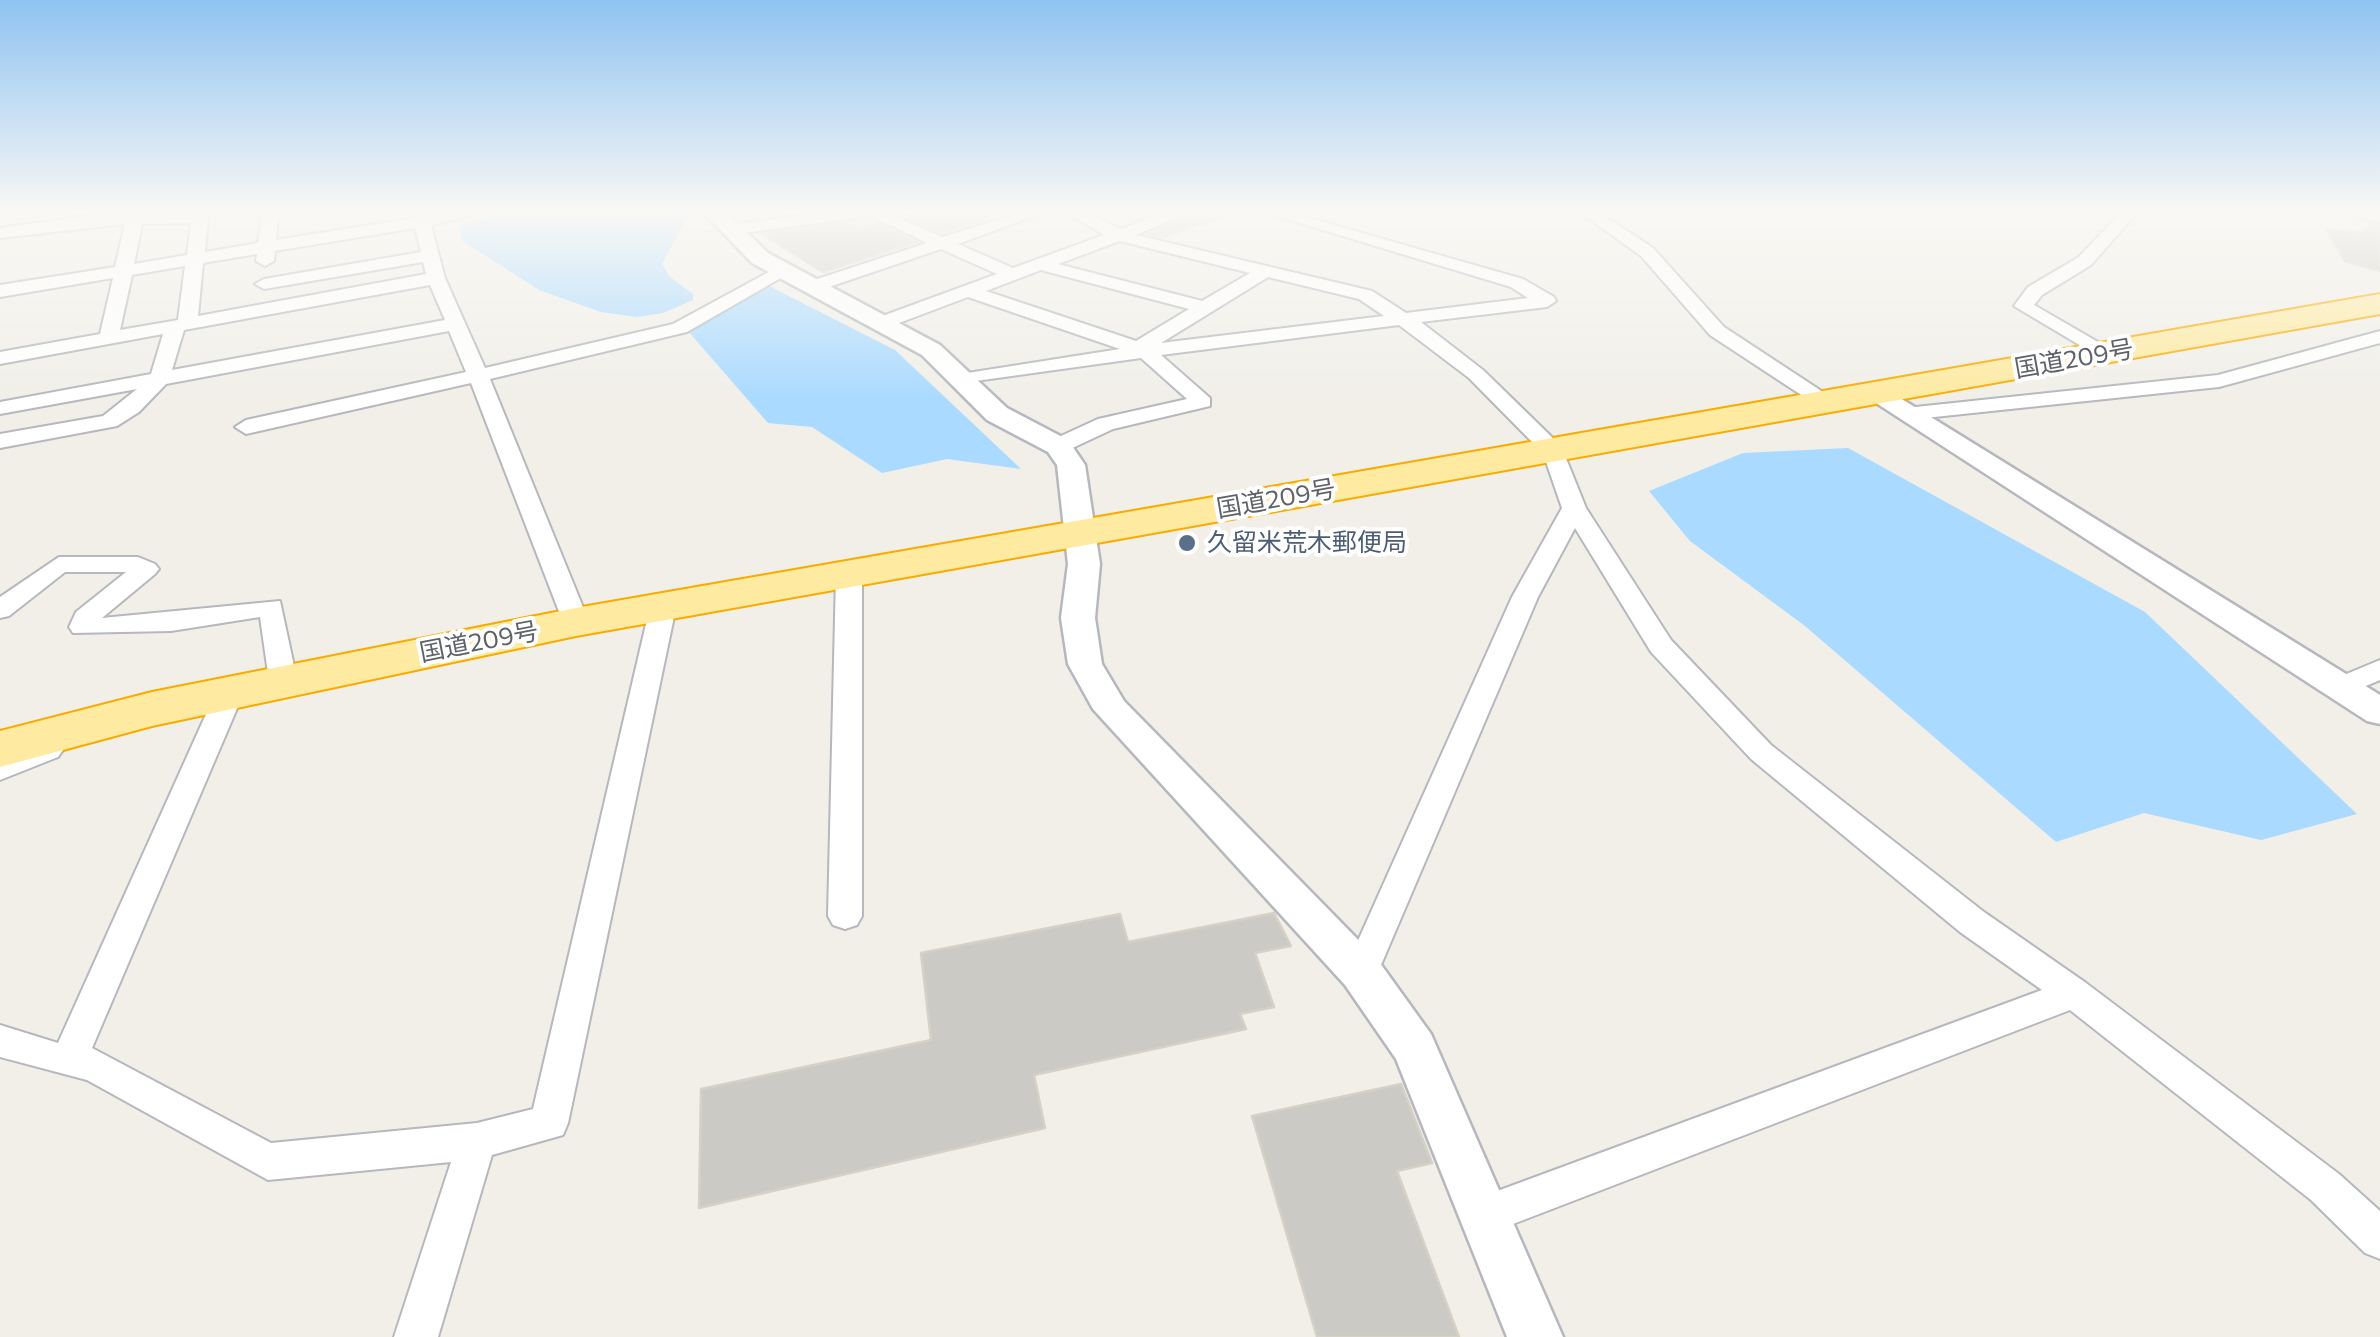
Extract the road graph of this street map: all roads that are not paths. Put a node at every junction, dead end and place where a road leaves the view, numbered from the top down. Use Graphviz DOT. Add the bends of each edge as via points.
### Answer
graph roads {
  1 [pos="88,275"];
  2 [pos="123,275"];
  3 [pos="191,275"];
  4 [pos="264,275"];
  5 [pos="315,275"];
  6 [pos="794,275"];
  7 [pos="810,275"];
  8 [pos="1008,275"];
  9 [pos="1081,275"];
  10 [pos="1258,275"];
  11 [pos="1291,275"];
  12 [pos="1491,275"];
  13 [pos="1668,275"];
  14 [pos="2061,275"];
  15 [pos="436,278"];
  16 [pos="799,278"];
  17 [pos="264,284"];
  18 [pos="968,290"];
  19 [pos="0,291"];
  20 [pos="2380,304"];
  21 [pos="1206,308"];
  22 [pos="263,310"];
  23 [pos="1406,318"];
  24 [pos="884,322"];
  25 [pos="458,324"];
  26 [pos="181,325"];
  27 [pos="2380,337"];
  28 [pos="109,338"];
  29 [pos="1141,350"];
  30 [pos="2103,353"];
  31 [pos="0,358"];
  32 [pos="476,374"];
  33 [pos="160,378"];
  34 [pos="961,380"];
  35 [pos="1825,402"];
  36 [pos="1893,403"];
  37 [pos="0,408"];
  38 [pos="246,427"];
  39 [pos="0,441"];
  40 [pos="1058,446"];
  41 [pos="1553,451"];
  42 [pos="1574,508"];
  43 [pos="1082,534"];
  44 [pos="849,576"];
  45 [pos="664,607"];
  46 [pos="0,610"];
  47 [pos="576,622"];
  48 [pos="2380,669"];
  49 [pos="284,680"];
  50 [pos="2342,687"];
  51 [pos="230,692"];
  52 [pos="152,708"];
  53 [pos="2380,712"];
  54 [pos="0,749"];
  55 [pos="0,769"];
  56 [pos="846,916"];
  57 [pos="1361,972"];
  58 [pos="2074,994"];
  59 [pos="0,1040"];
  60 [pos="68,1062"];
  61 [pos="477,1140"];
  62 [pos="1487,1214"];
  63 [pos="2380,1239"];
  64 [pos="416,1337"];
  65 [pos="1534,1337"];
  1 -- 19 [label="street"];
  2 -- 28 [label="street"];
  3 -- 26 [label="street"];
  4 -- 17 [label="street"];
  5 -- 17 [label="street"];
  6 -- 16 [label="street"];
  7 -- 16 [label="street"];
  8 -- 18 [label="street"];
  9 -- 21 [label="street"];
  10 -- 21 [label="street"];
  11 -- 23 [label="street" via="1364,296"];
  12 -- 23 [label="street" via="1547,301"];
  13 -- 35 [label="street" via="1717,331"];
  14 -- 30 [label="street" via="2023,306"];
  15 -- 22 [label="street"];
  15 -- 25 [label="street"];
  16 -- 24 [label="street"];
  16 -- 32 [label="street" via="680,328"];
  17 -- 22 [label="street"];
  18 -- 24 [label="street"];
  18 -- 29 [label="street"];
  20 -- 30 [label="highway, 国道209号"];
  21 -- 29 [label="street"];
  22 -- 26 [label="street"];
  23 -- 29 [label="street"];
  23 -- 41 [label="street" via="1476,374"];
  24 -- 34 [label="street" via="930,350"];
  25 -- 32 [label="street"];
  25 -- 33 [label="street"];
  26 -- 28 [label="street"];
  26 -- 33 [label="street"];
  27 -- 36 [label="street" via="2219,380"];
  28 -- 31 [label="street"];
  29 -- 34 [label="street"];
  29 -- 40 [label="street" via="1204,402 1106,424"];
  30 -- 36 [label="highway, 国道209号"];
  32 -- 38 [label="street"];
  32 -- 47 [label="street"];
  33 -- 37 [label="street"];
  33 -- 39 [label="street" via="109,421"];
  34 -- 40 [label="street" via="997,414"];
  35 -- 36 [label="highway, 国道209号"];
  35 -- 41 [label="highway, 国道209号"];
  36 -- 50 [label="street"];
  40 -- 43 [label="street" via="1071,465"];
  41 -- 42 [label="street"];
  41 -- 43 [label="highway, 国道209号"];
  42 -- 57 [label="street" via="1525,597"];
  42 -- 58 [label="street" via="1660,646 1761,752 1972,922"];
  43 -- 44 [label="highway, 国道209号"];
  43 -- 57 [label="street" via="1078,618 1085,664 1111,709"];
  44 -- 45 [label="highway, 国道209号"];
  44 -- 56 [label="street"];
  45 -- 47 [label="highway, 国道209号"];
  45 -- 61 [label="street" via="549,1123"];
  46 -- 49 [label="street" via="59,564 138,565 146,569 82,626 171,623 271,608"];
  47 -- 49 [label="highway, 国道209号"];
  48 -- 50 [label="street"];
  49 -- 51 [label="highway, 国道209号"];
  50 -- 53 [label="street"];
  51 -- 52 [label="highway, 国道209号"];
  51 -- 60 [label="street"];
  52 -- 54 [label="highway, 国道209号"];
  52 -- 55 [label="street"];
  57 -- 62 [label="street" via="1415,1048"];
  58 -- 62 [label="street"];
  58 -- 63 [label="street" via="2325,1186"];
  59 -- 60 [label="street"];
  60 -- 61 [label="street" via="92,1064 268,1162"];
  61 -- 64 [label="street"];
  62 -- 65 [label="street"];
}
